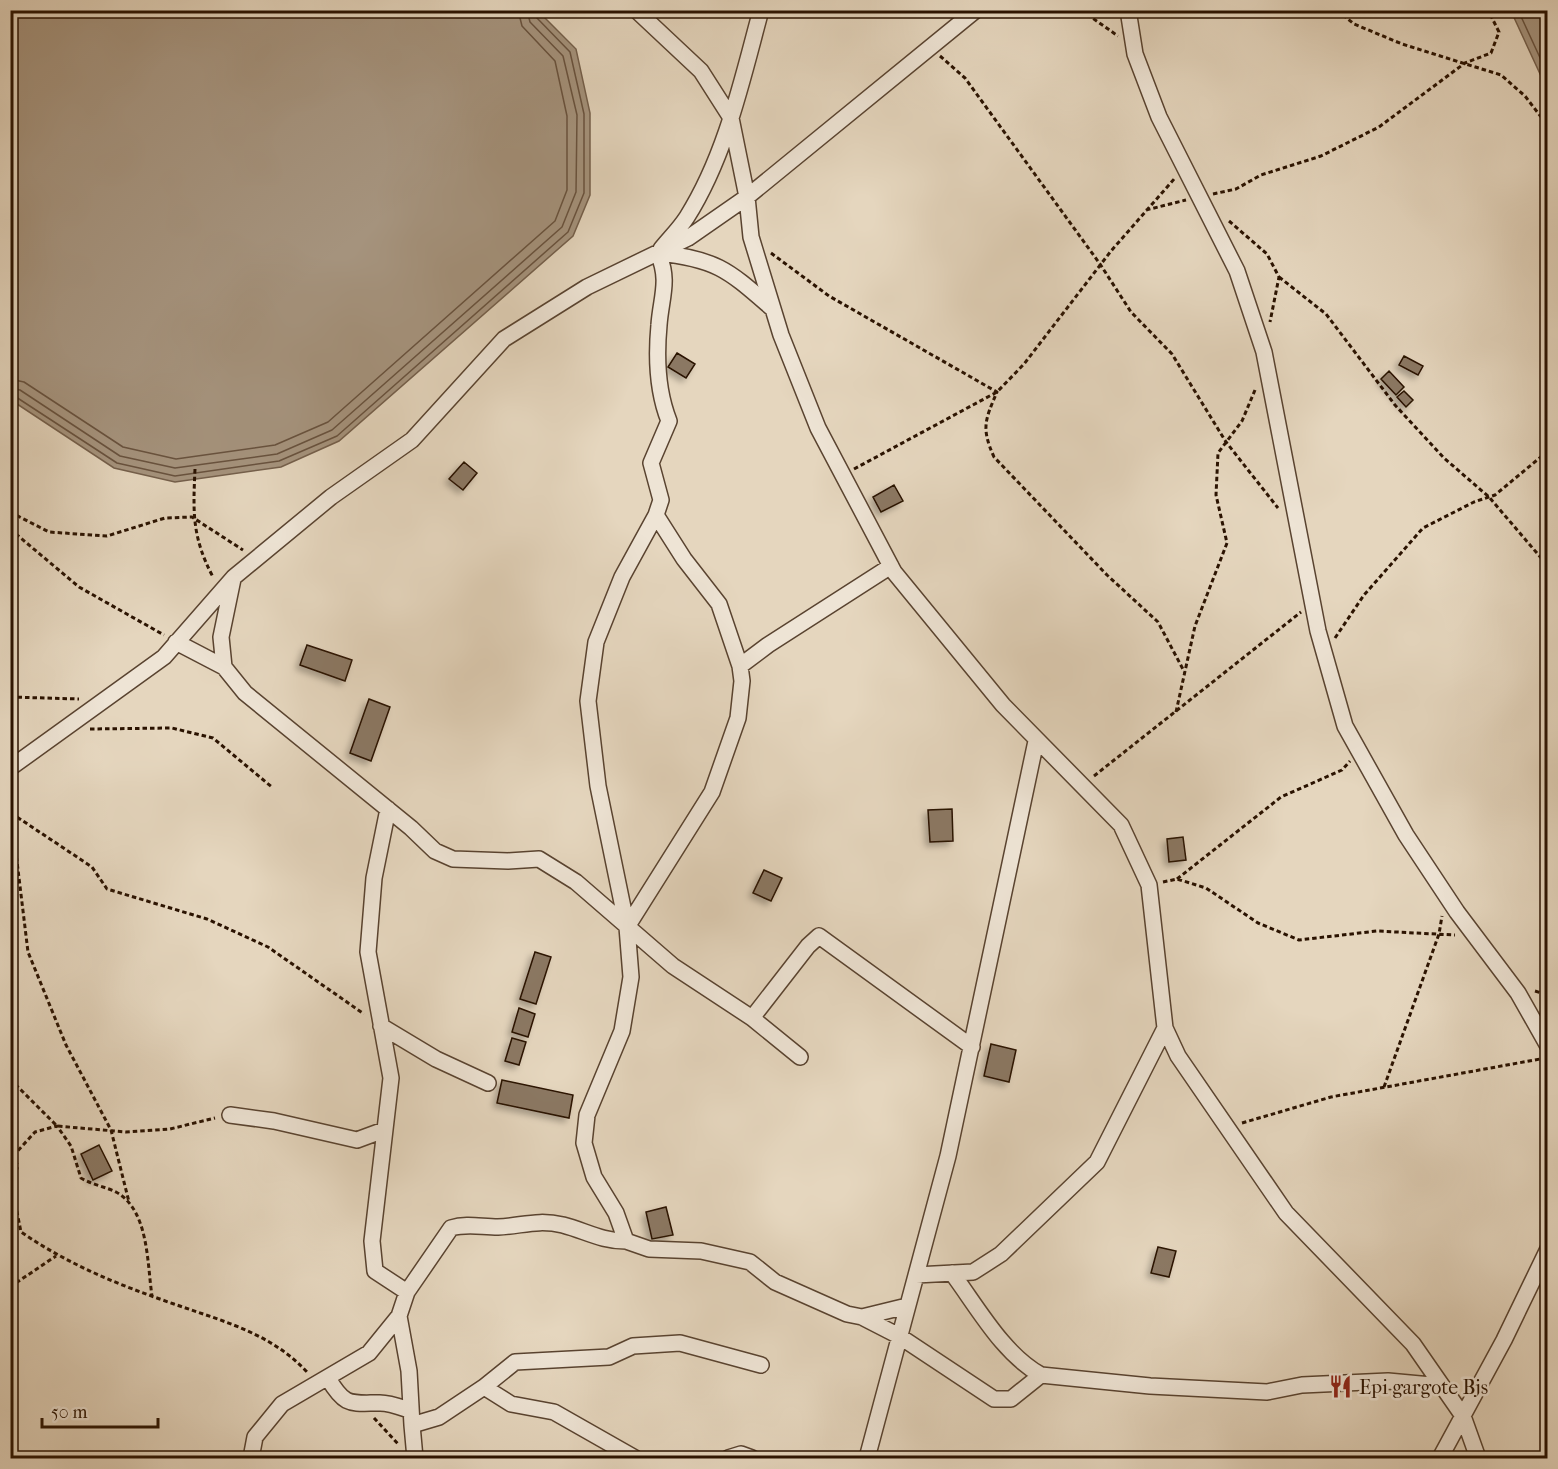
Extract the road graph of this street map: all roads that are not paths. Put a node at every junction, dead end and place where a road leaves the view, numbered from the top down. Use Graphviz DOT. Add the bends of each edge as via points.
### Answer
graph roads {
  1 [pos="636,10"];
  2 [pos="761,10"];
  3 [pos="976,10"];
  4 [pos="1128,10"];
  5 [pos="731,118"];
  6 [pos="747,197"];
  7 [pos="658,253"];
  8 [pos="773,309"];
  9 [pos="656,515"];
  10 [pos="891,566"];
  11 [pos="234,577"];
  12 [pos="176,642"];
  13 [pos="740,666"];
  14 [pos="224,667"];
  15 [pos="1036,741"];
  16 [pos="10,768"];
  17 [pos="388,809"];
  18 [pos="627,927"];
  19 [pos="752,1018"];
  20 [pos="381,1026"];
  21 [pos="1165,1028"];
  22 [pos="1548,1046"];
  23 [pos="972,1047"];
  24 [pos="800,1057"];
  25 [pos="488,1083"];
  26 [pos="230,1115"];
  27 [pos="384,1130"];
  28 [pos="626,1241"];
  29 [pos="1548,1249"];
  30 [pos="952,1273"];
  31 [pos="916,1275"];
  32 [pos="407,1292"];
  33 [pos="907,1306"];
  34 [pos="399,1316"];
  35 [pos="862,1317"];
  36 [pos="899,1336"];
  37 [pos="761,1365"];
  38 [pos="1041,1375"];
  39 [pos="324,1381"];
  40 [pos="1442,1386"];
  41 [pos="484,1387"];
  42 [pos="1463,1416"];
  43 [pos="410,1417"];
  44 [pos="410,1455"];
  45 [pos="251,1458"];
  46 [pos="635,1458"];
  47 [pos="728,1458"];
  48 [pos="752,1458"];
  49 [pos="867,1458"];
  50 [pos="1440,1458"];
  51 [pos="1478,1458"];
  1 -- 5 [label="street" via="701,71"];
  2 -- 5 [label="street"];
  3 -- 6 [label="street"];
  4 -- 22 [label="street" via="1134,47 1159,117 1238,271 1264,352 1313,603 1345,726 1406,835 1518,993"];
  5 -- 6 [label="street"];
  5 -- 7 [label="street" via="687,218"];
  6 -- 7 [label="street" via="688,238"];
  6 -- 8 [label="street" via="751,237"];
  7 -- 8 [label="street" via="695,257 730,272"];
  7 -- 9 [label="street" via="665,270 657,352 663,405 669,421 651,462 662,500"];
  7 -- 11 [label="street" via="587,287 504,339 411,440 332,497"];
  8 -- 10 [label="street" via="818,428"];
  9 -- 13 [label="street" via="719,604"];
  9 -- 18 [label="street" via="622,578 596,642 588,702 598,786"];
  10 -- 13 [label="street"];
  10 -- 15 [label="street"];
  11 -- 12 [label="street"];
  11 -- 14 [label="street" via="221,637"];
  12 -- 14 [label="street"];
  12 -- 16 [label="street" via="164,657"];
  13 -- 18 [label="street" via="738,718 712,792"];
  14 -- 17 [label="street" via="245,693"];
  15 -- 21 [label="street" via="1121,825 1149,885"];
  15 -- 23 [label="street"];
  17 -- 18 [label="street" via="435,851 453,859 539,859 576,882"];
  17 -- 20 [label="street" via="374,878 368,952"];
  18 -- 19 [label="street" via="673,966"];
  18 -- 28 [label="street" via="631,977 622,1031 587,1114 584,1143 594,1178 616,1213"];
  19 -- 23 [label="street" via="819,936"];
  19 -- 24 [label="street"];
  20 -- 25 [label="street" via="436,1059"];
  20 -- 27 [label="street" via="391,1078"];
  21 -- 30 [label="street" via="1096,1161 1001,1254 973,1272"];
  21 -- 40 [label="street" via="1178,1056 1286,1213 1413,1344"];
  23 -- 31 [label="street"];
  26 -- 27 [label="street" via="274,1120 357,1140"];
  27 -- 32 [label="street" via="372,1240 375,1271"];
  28 -- 32 [label="street" via="607,1241 537,1221 499,1227 462,1225 451,1228"];
  28 -- 35 [label="street" via="649,1249 701,1251 750,1262 775,1282"];
  29 -- 42 [label="street"];
  30 -- 31 [label="street"];
  30 -- 38 [label="street" via="1002,1341 1026,1366"];
  31 -- 33 [label="street"];
  32 -- 34 [label="street"];
  33 -- 35 [label="street"];
  33 -- 36 [label="street"];
  34 -- 39 [label="street" via="369,1353"];
  34 -- 43 [label="street" via="409,1371"];
  35 -- 36 [label="street"];
  36 -- 38 [label="street" via="994,1398 1011,1399"];
  36 -- 49 [label="street"];
  37 -- 41 [label="street" via="680,1343 633,1346 609,1357 515,1362"];
  38 -- 40 [label="street" via="1268,1392 1302,1385 1388,1381"];
  39 -- 43 [label="street" via="354,1405 383,1403"];
  39 -- 45 [label="street" via="282,1404 255,1437"];
  40 -- 42 [label="street"];
  41 -- 43 [label="street" via="439,1417"];
  41 -- 46 [label="street" via="511,1404 554,1412"];
  42 -- 50 [label="street"];
  42 -- 51 [label="street"];
  43 -- 44 [label="street"];
  47 -- 48 [label="street" via="741,1454"];
}
